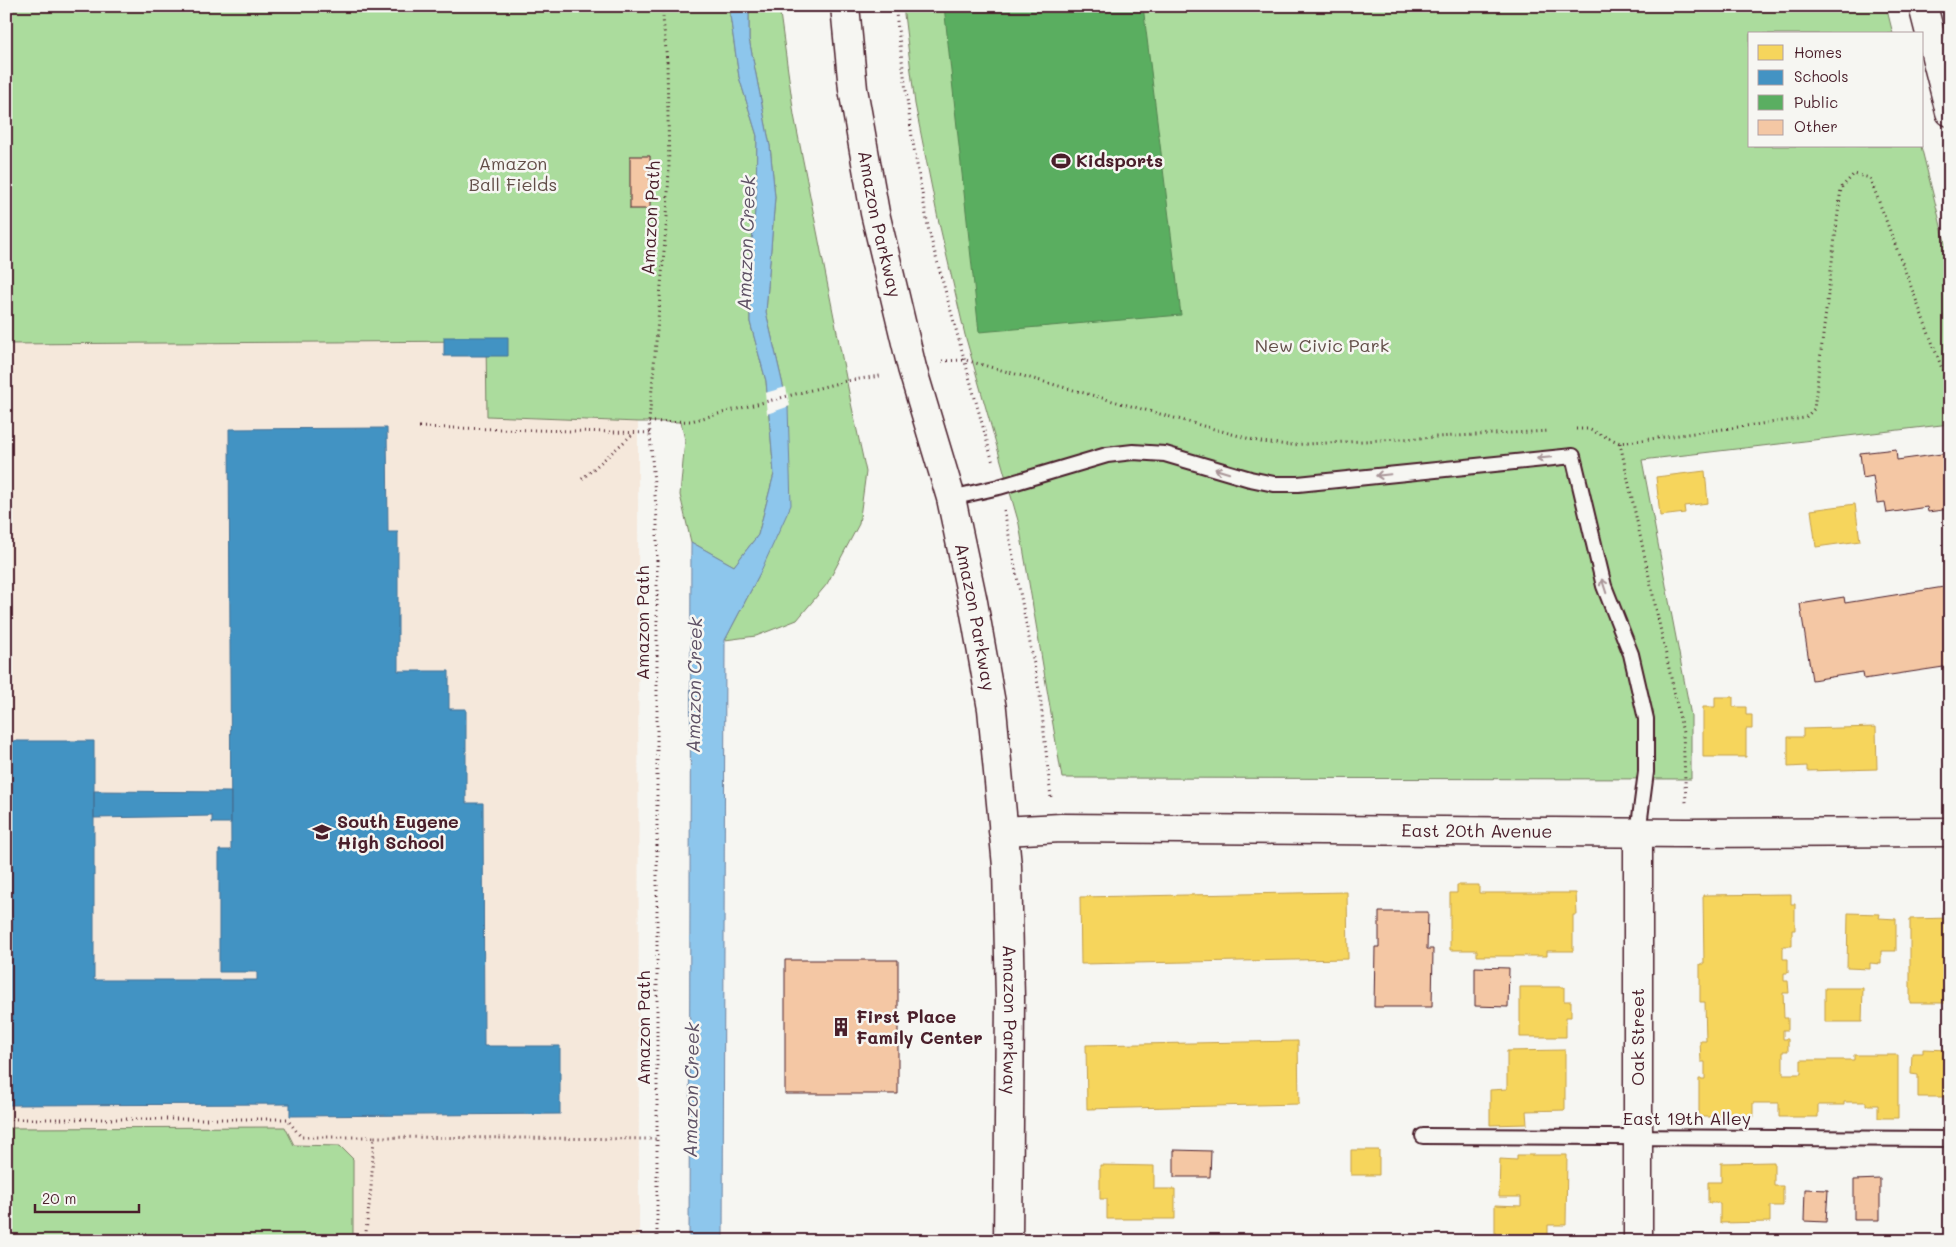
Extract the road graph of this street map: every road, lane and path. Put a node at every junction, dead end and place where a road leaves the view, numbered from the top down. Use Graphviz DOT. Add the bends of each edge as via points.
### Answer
graph roads {
  1 [pos="662,6"];
  2 [pos="844,6"];
  3 [pos="895,6"];
  4 [pos="1923,6"];
  5 [pos="1950,112"];
  6 [pos="965,360"];
  7 [pos="941,361"];
  8 [pos="887,374"];
  9 [pos="1950,381"];
  10 [pos="649,422"];
  11 [pos="419,427"];
  12 [pos="1558,430"];
  13 [pos="1568,430"];
  14 [pos="635,433"];
  15 [pos="650,433"];
  16 [pos="1620,442"];
  17 [pos="582,479"];
  18 [pos="999,487"];
  19 [pos="951,498"];
  20 [pos="1054,828"];
  21 [pos="1003,831"];
  22 [pos="1950,832"];
  23 [pos="1638,833"];
  24 [pos="1687,833"];
  25 [pos="6,1119"];
  26 [pos="1423,1136"];
  27 [pos="374,1137"];
  28 [pos="1638,1137"];
  29 [pos="657,1139"];
  30 [pos="1950,1139"];
  31 [pos="365,1241"];
  32 [pos="657,1241"];
  33 [pos="1008,1241"];
  34 [pos="1638,1241"];
  1 -- 10 [label="path, Amazon Path" via="669,169"];
  2 -- 19 [label="street, Amazon Parkway" via="875,213 912,368"];
  3 -- 6 [label="path" via="912,138 929,232"];
  4 -- 5 [label="street"];
  6 -- 7 [label="path"];
  6 -- 12 [label="path" via="1261,442 1289,445"];
  6 -- 18 [label="path"];
  8 -- 10 [label="path" via="846,381 691,421"];
  9 -- 16 [label="path" via="1946,379 1870,178 1854,174 1841,188 1814,409 1805,418"];
  10 -- 15 [label="path, Amazon Path"];
  11 -- 14 [label="path"];
  13 -- 16 [label="path" via="1588,429"];
  14 -- 15 [label="path"];
  14 -- 17 [label="path"];
  15 -- 29 [label="path, Amazon Path" via="657,520"];
  16 -- 24 [label="path" via="1683,733"];
  18 -- 19 [label="lane"];
  18 -- 20 [label="path" via="1040,695"];
  23 -- 18 [label="lane, one-way" via="1646,772 1646,719 1631,654 1604,586 1573,456 1274,484 1166,454 1141,452 1108,455"];
  19 -- 21 [label="street, Amazon Parkway" via="992,709"];
  20 -- 21 [label="street, East 20th Avenue"];
  20 -- 23 [label="street, East 20th Avenue"];
  21 -- 33 [label="street, Amazon Parkway" via="1007,866 1010,999"];
  22 -- 24 [label="street, East 20th Avenue"];
  23 -- 24 [label="street, East 20th Avenue"];
  23 -- 28 [label="street, Oak Street"];
  25 -- 27 [label="path" via="286,1119 301,1137"];
  26 -- 28 [label="lane, East 19th Alley"];
  27 -- 29 [label="path"];
  27 -- 31 [label="path"];
  28 -- 30 [label="lane, East 19th Alley"];
  28 -- 34 [label="street, Oak Street"];
  29 -- 32 [label="path, Amazon Path"];
}
